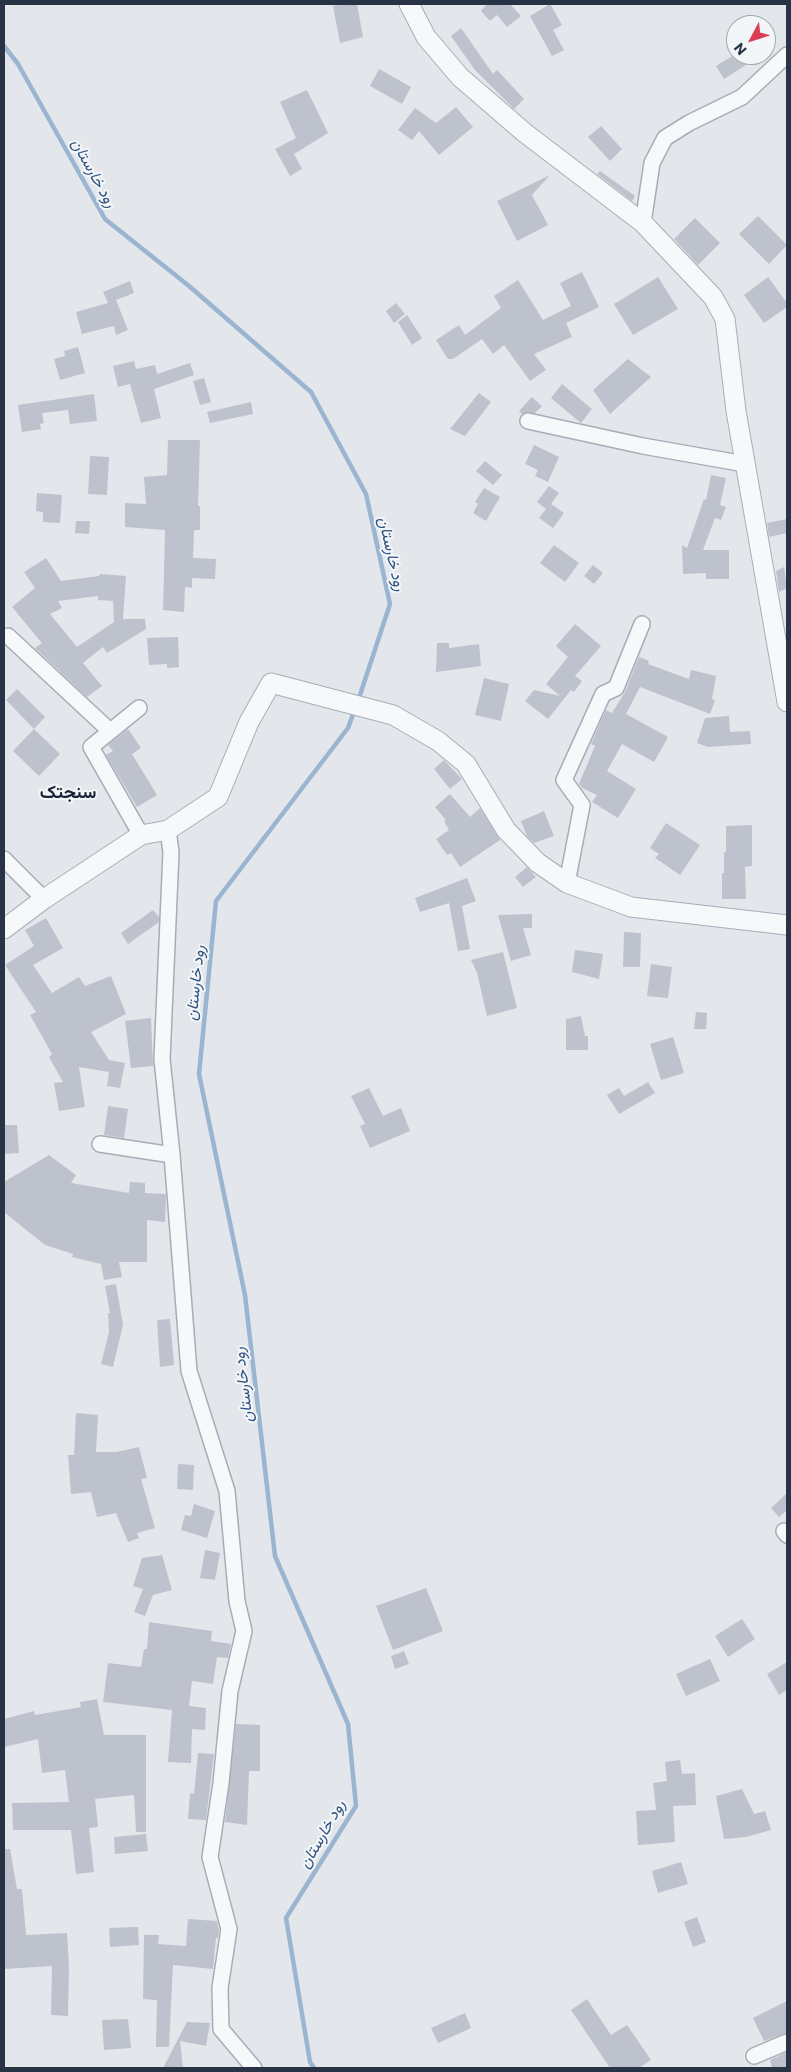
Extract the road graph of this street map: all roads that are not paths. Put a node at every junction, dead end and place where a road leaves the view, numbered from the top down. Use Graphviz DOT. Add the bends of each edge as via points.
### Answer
graph roads {
  1 [pos="409,4"];
  2 [pos="787,55"];
  3 [pos="643,223"];
  4 [pos="528,421"];
  5 [pos="745,464"];
  6 [pos="642,624"];
  7 [pos="8,636"];
  8 [pos="787,702"];
  9 [pos="139,708"];
  10 [pos="110,731"];
  11 [pos="168,830"];
  12 [pos="140,835"];
  13 [pos="4,859"];
  14 [pos="567,883"];
  15 [pos="44,899"];
  16 [pos="787,925"];
  17 [pos="4,929"];
  18 [pos="100,1144"];
  19 [pos="172,1155"];
  20 [pos="787,2042"];
  21 [pos="754,2056"];
  22 [pos="254,2068"];
  1 -- 3 [label="street" via="426,37 460,77 525,133"];
  2 -- 3 [label="street" via="742,97 665,138 652,163"];
  3 -- 5 [label="street" via="713,297 725,319"];
  4 -- 5 [label="street"];
  5 -- 8 [label="street"];
  6 -- 14 [label="street" via="616,688 603,694 564,780 582,805"];
  7 -- 10 [label="street"];
  9 -- 10 [label="street"];
  10 -- 12 [label="street" via="91,748"];
  11 -- 12 [label="street"];
  11 -- 14 [label="street" via="218,798 249,722 271,683 393,715 438,741 466,764 506,830 538,863"];
  11 -- 19 [label="street" via="171,852 162,1059"];
  12 -- 15 [label="street"];
  13 -- 15 [label="street"];
  14 -- 16 [label="street" via="631,907"];
  15 -- 17 [label="street"];
  18 -- 19 [label="street"];
  19 -- 22 [label="street" via="189,1371 227,1491 237,1601 244,1630 230,1690 210,1858 229,1929 220,1988 221,2029"];
  20 -- 21 [label="street"];
}
